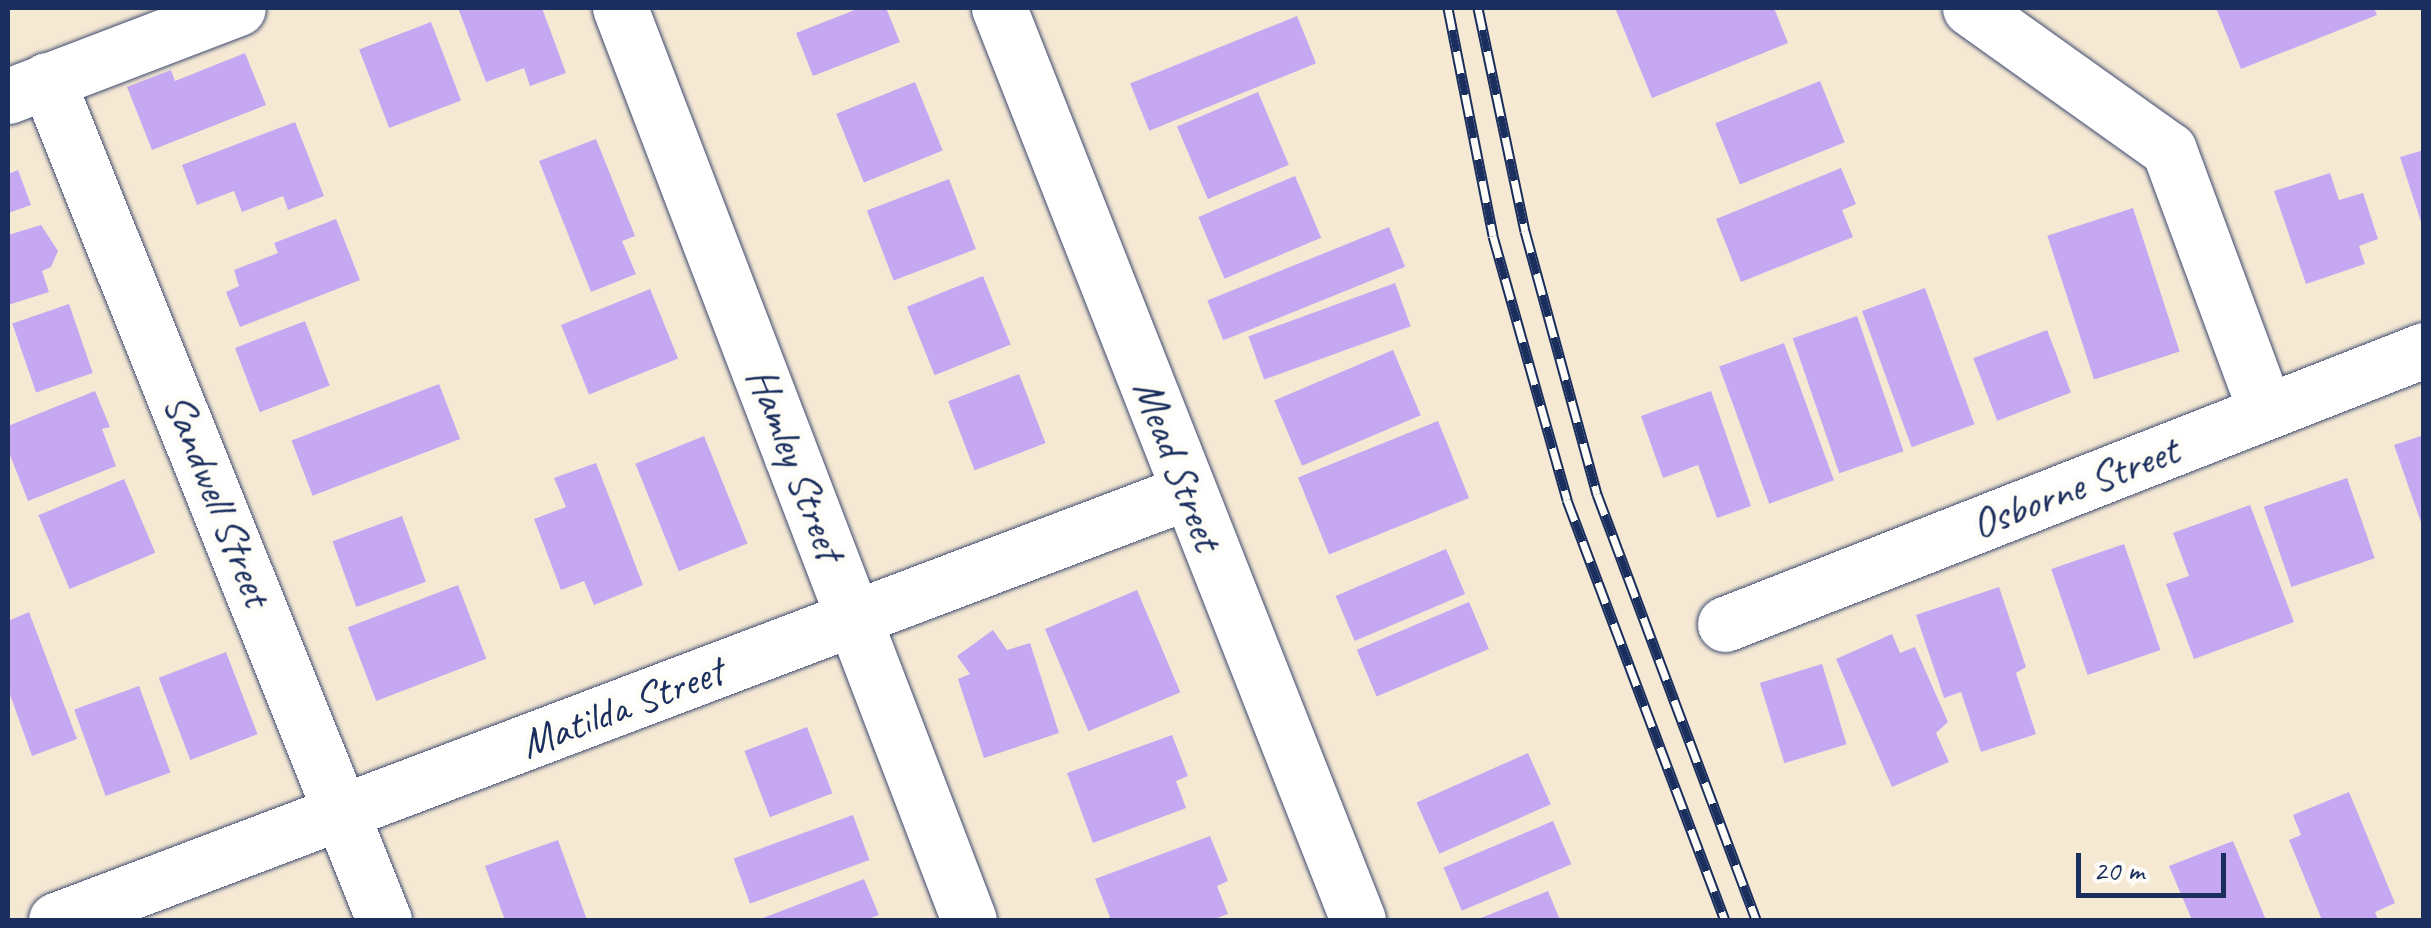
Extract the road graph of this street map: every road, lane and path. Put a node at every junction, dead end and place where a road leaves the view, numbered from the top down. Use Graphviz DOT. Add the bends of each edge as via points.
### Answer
graph roads {
  1 [pos="238,8"];
  2 [pos="620,8"];
  3 [pos="999,8"];
  4 [pos="1970,8"];
  5 [pos="28,88"];
  6 [pos="2424,350"];
  7 [pos="2266,412"];
  8 [pos="1187,492"];
  9 [pos="854,620"];
  10 [pos="1725,624"];
  11 [pos="344,814"];
  12 [pos="56,920"];
  13 [pos="384,920"];
  14 [pos="969,920"];
  15 [pos="1358,920"];
  1 -- 5 [label="street"];
  2 -- 9 [label="street, Hamley Street"];
  3 -- 8 [label="street, Mead Street"];
  4 -- 7 [label="street" via="2169,150"];
  5 -- 11 [label="street, Sandwell Street"];
  6 -- 7 [label="street, Osborne Street"];
  7 -- 10 [label="street, Osborne Street"];
  8 -- 9 [label="street, Matilda Street"];
  8 -- 15 [label="street, Mead Street"];
  9 -- 11 [label="street, Matilda Street"];
  9 -- 14 [label="street, Hamley Street"];
  11 -- 12 [label="street, Matilda Street"];
  11 -- 13 [label="street, Sandwell Street"];
}
